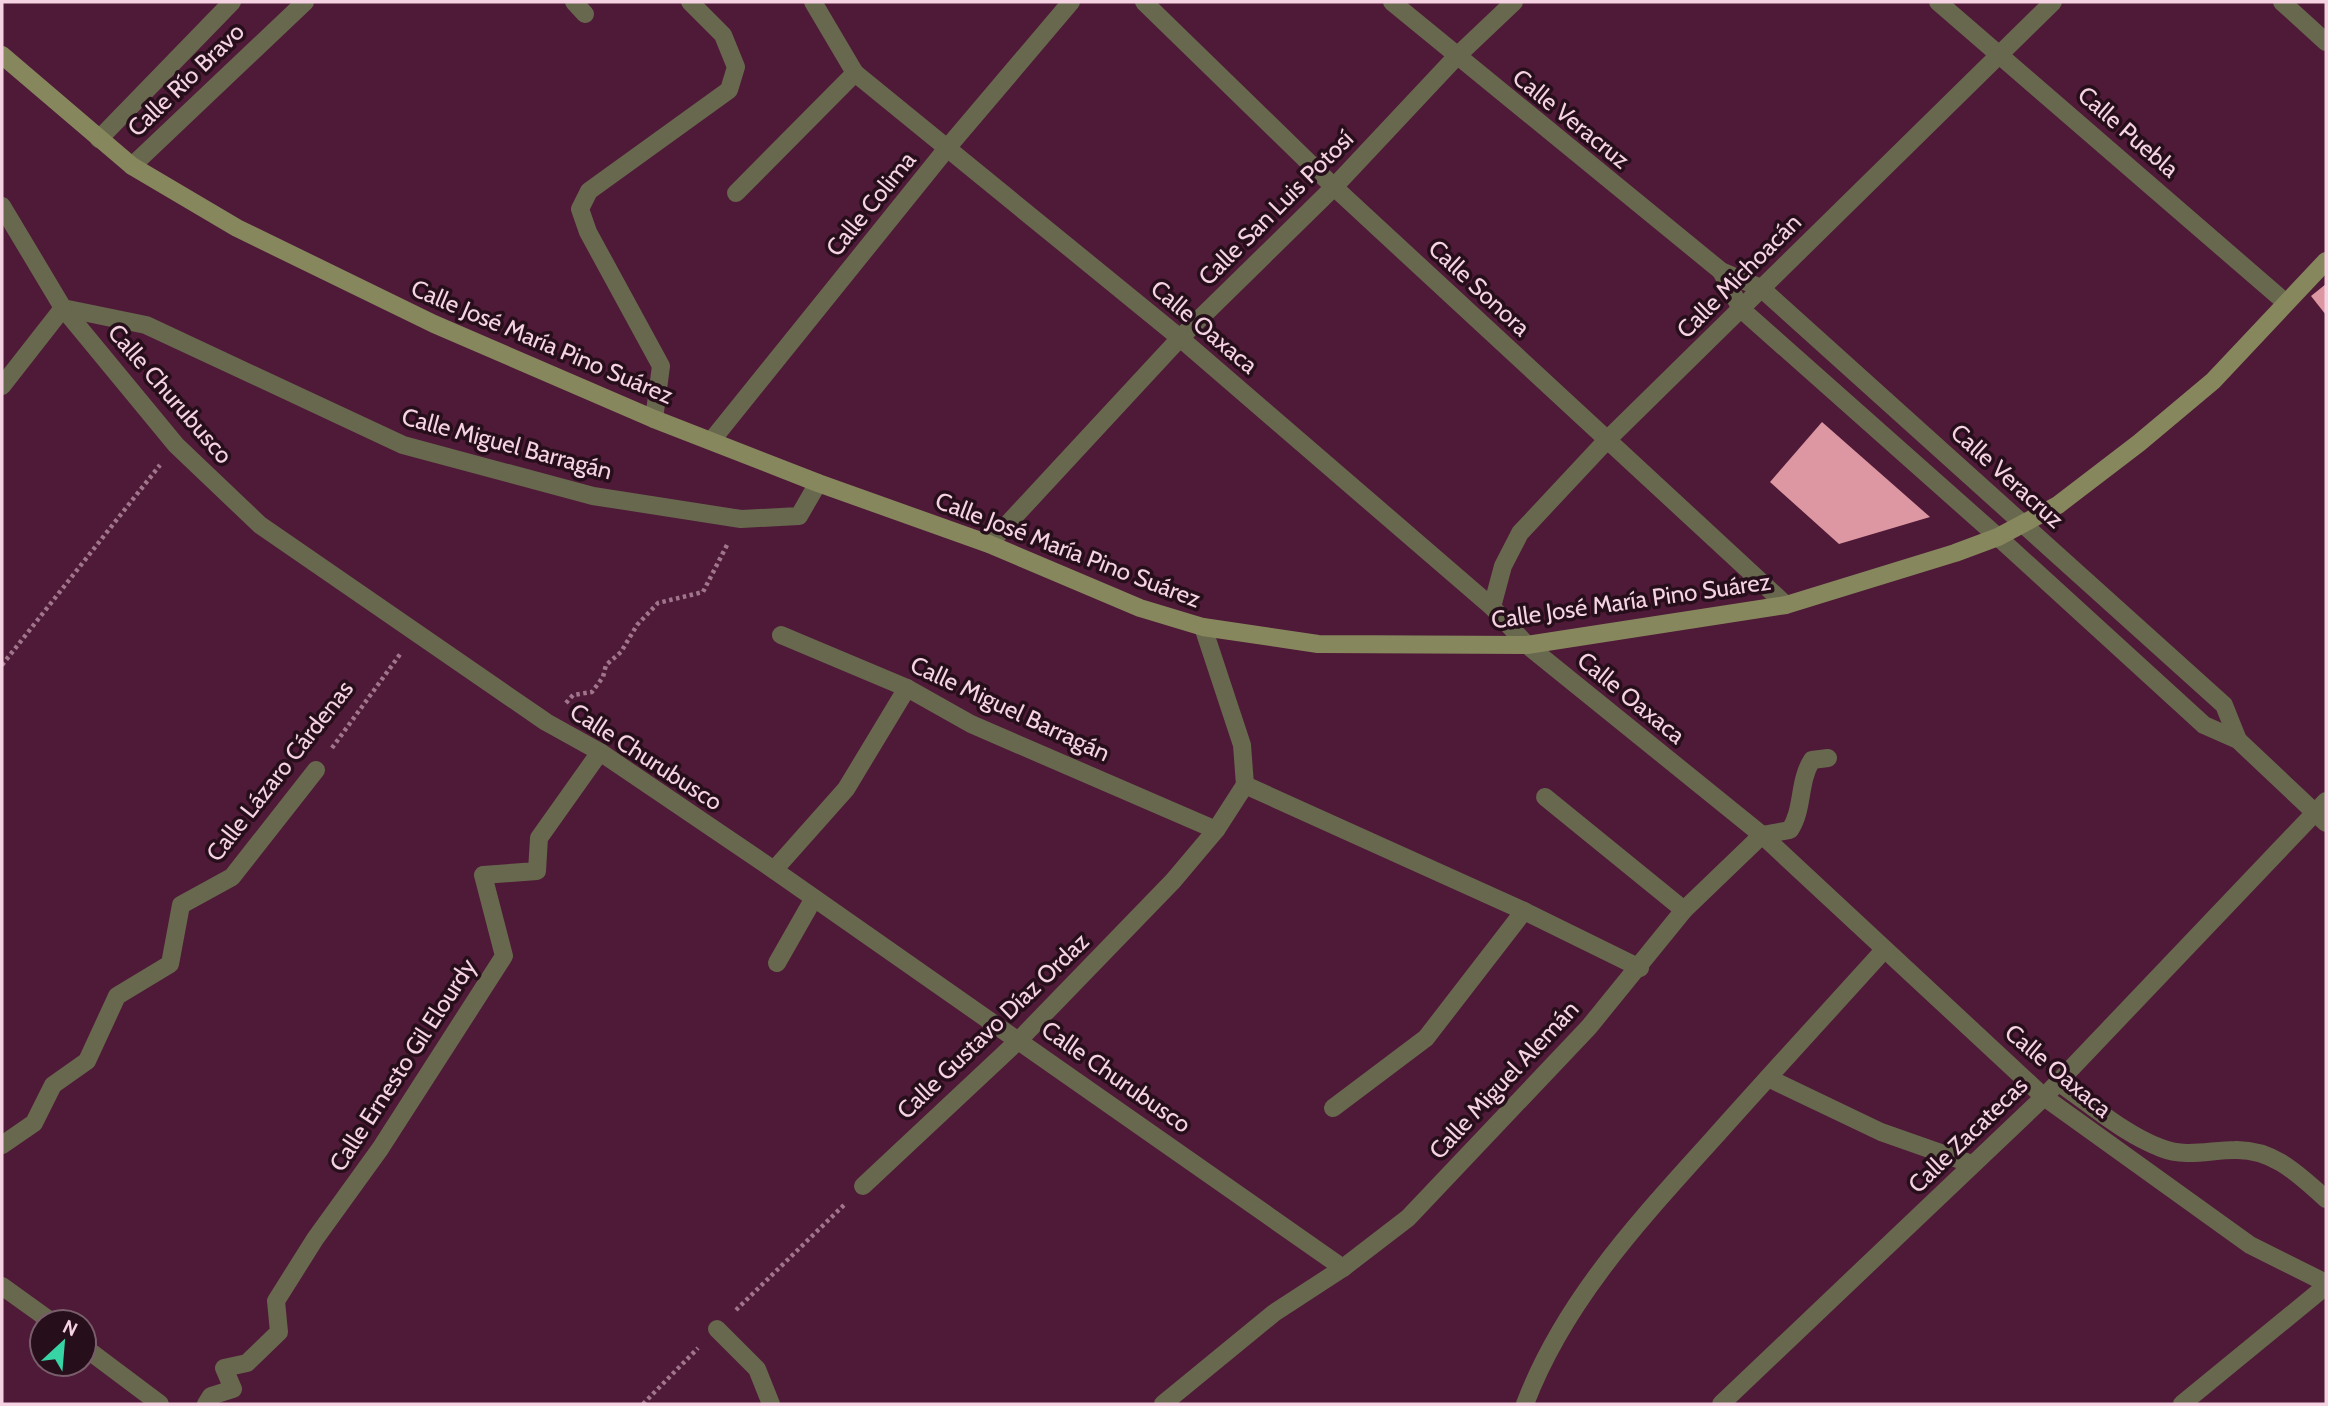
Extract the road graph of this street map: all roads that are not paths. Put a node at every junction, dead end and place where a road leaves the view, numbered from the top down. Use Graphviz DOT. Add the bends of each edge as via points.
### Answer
graph roads {
  1 [pos="232,2"];
  2 [pos="305,2"];
  3 [pos="690,2"];
  4 [pos="813,2"];
  5 [pos="1071,2"];
  6 [pos="1144,2"];
  7 [pos="1392,2"];
  8 [pos="1514,2"];
  9 [pos="1938,2"];
  10 [pos="2053,2"];
  11 [pos="2282,2"];
  12 [pos="2326,42"];
  13 [pos="1999,52"];
  14 [pos="2,55"];
  15 [pos="1456,57"];
  16 [pos="855,73"];
  17 [pos="99,139"];
  18 [pos="948,147"];
  19 [pos="132,166"];
  20 [pos="1334,187"];
  21 [pos="736,192"];
  22 [pos="2,206"];
  23 [pos="2326,261"];
  24 [pos="1721,271"];
  25 [pos="1761,288"];
  26 [pos="2285,302"];
  27 [pos="63,309"];
  28 [pos="1741,309"];
  29 [pos="1180,338"];
  30 [pos="2,386"];
  31 [pos="654,419"];
  32 [pos="712,440"];
  33 [pos="1607,440"];
  34 [pos="818,484"];
  35 [pos="2023,523"];
  36 [pos="1998,537"];
  37 [pos="989,544"];
  38 [pos="1786,605"];
  39 [pos="1492,607"];
  40 [pos="1203,627"];
  41 [pos="782,635"];
  42 [pos="1527,645"];
  43 [pos="907,688"];
  44 [pos="2238,740"];
  45 [pos="600,752"];
  46 [pos="1828,758"];
  47 [pos="316,770"];
  48 [pos="1245,785"];
  49 [pos="1545,797"];
  50 [pos="2322,812"];
  51 [pos="1216,830"];
  52 [pos="1762,835"];
  53 [pos="774,870"];
  54 [pos="814,898"];
  55 [pos="1684,910"];
  56 [pos="1524,911"];
  57 [pos="1884,950"];
  58 [pos="777,963"];
  59 [pos="1640,968"];
  60 [pos="1020,1039"];
  61 [pos="1768,1078"];
  62 [pos="2058,1082"];
  63 [pos="2044,1097"];
  64 [pos="1333,1108"];
  65 [pos="2,1145"];
  66 [pos="1972,1164"];
  67 [pos="863,1186"];
  68 [pos="2326,1199"];
  69 [pos="1343,1268"];
  70 [pos="2326,1284"];
  71 [pos="2,1286"];
  72 [pos="33,1308"];
  73 [pos="717,1329"];
  74 [pos="98,1357"];
  75 [pos="160,1404"];
  76 [pos="206,1404"];
  77 [pos="771,1404"];
  78 [pos="1163,1404"];
  79 [pos="1525,1404"];
  80 [pos="1721,1404"];
  81 [pos="2182,1404"];
  1 -- 17 [label="street, Calle Río Bravo"];
  2 -- 19 [label="street, Calle Río Bravo"];
  3 -- 31 [label="street" via="723,35 736,67 729,90 589,191 580,209 661,366"];
  4 -- 16 [label="street, Calle Oaxaca"];
  5 -- 18 [label="street, Calle Colima"];
  6 -- 20 [label="street, Calle Sonora"];
  7 -- 15 [label="street, Calle Veracruz"];
  8 -- 15 [label="street, Calle San Luis Potosí"];
  9 -- 13 [label="street, Calle Puebla"];
  10 -- 13 [label="street, Calle Michoacán"];
  11 -- 12 [label="street"];
  13 -- 25 [label="street, Calle Michoacán"];
  13 -- 26 [label="street, Calle Puebla"];
  14 -- 17 [label="main road, Calle José María Pino Suárez"];
  15 -- 20 [label="street, Calle San Luis Potosí"];
  15 -- 24 [label="street, Calle Veracruz"];
  16 -- 18 [label="street, Calle Oaxaca"];
  16 -- 21 [label="street"];
  17 -- 19 [label="main road, Calle José María Pino Suárez"];
  18 -- 29 [label="street, Calle Oaxaca"];
  18 -- 32 [label="street, Calle Colima"];
  19 -- 31 [label="main road, Calle José María Pino Suárez" via="237,228 434,324"];
  20 -- 29 [label="street, Calle San Luis Potosí"];
  20 -- 33 [label="street, Calle Sonora"];
  22 -- 27 [label="street, Calle Churubusco"];
  23 -- 26 [label="main road, Calle José María Pino Suárez"];
  24 -- 25 [label="street, Calle Veracruz"];
  24 -- 28 [label="street, Calle Veracruz"];
  25 -- 28 [label="street, Calle Michoacán"];
  25 -- 35 [label="street, Calle Veracruz"];
  26 -- 35 [label="main road, Calle José María Pino Suárez" via="2213,381 2058,505"];
  27 -- 30 [label="street"];
  27 -- 34 [label="street, Calle Miguel Barragán" via="146,325 403,445 593,496 741,519 799,516"];
  27 -- 45 [label="street, Calle Churubusco" via="176,446 260,525 546,722"];
  28 -- 33 [label="street, Calle Michoacán"];
  28 -- 36 [label="street, Calle Veracruz"];
  29 -- 37 [label="street, Calle San Luis Potosí"];
  29 -- 39 [label="street, Calle Oaxaca"];
  31 -- 32 [label="main road, Calle José María Pino Suárez"];
  32 -- 34 [label="main road, Calle José María Pino Suárez"];
  33 -- 38 [label="street, Calle Sonora"];
  33 -- 39 [label="street, Calle Michoacán" via="1520,533 1503,566"];
  34 -- 37 [label="main road, Calle José María Pino Suárez"];
  35 -- 36 [label="main road, Calle José María Pino Suárez"];
  35 -- 44 [label="street, Calle Veracruz" via="2224,705"];
  36 -- 38 [label="main road, Calle José María Pino Suárez"];
  36 -- 44 [label="street, Calle Veracruz" via="2204,725"];
  37 -- 40 [label="main road, Calle José María Pino Suárez" via="1140,608"];
  38 -- 42 [label="main road, Calle José María Pino Suárez"];
  39 -- 42 [label="street, Calle Oaxaca"];
  40 -- 42 [label="main road, Calle José María Pino Suárez" via="1318,644"];
  40 -- 48 [label="street" via="1242,746"];
  41 -- 43 [label="street, Calle Miguel Barragán"];
  42 -- 52 [label="street, Calle Oaxaca"];
  43 -- 51 [label="street, Calle Miguel Barragán" via="971,724"];
  43 -- 53 [label="street" via="846,789"];
  44 -- 50 [label="street, Calle Veracruz"];
  45 -- 53 [label="street, Calle Churubusco"];
  45 -- 76 [label="street, Calle Ernesto Gil Elourdy" via="539,838 537,871 483,875 504,956 276,1301 279,1332 247,1363 224,1368 233,1389 211,1395"];
  46 -- 52 [label="street, Calle Miguel Alemán" via="1812,760 1804,773 1798,816 1790,830"];
  47 -- 65 [label="street, Calle Lázaro Cárdenas" via="232,877 181,905 170,964 117,996 87,1061 53,1085 34,1123"];
  48 -- 51 [label="street, Calle Gustavo Díaz Ordaz"];
  48 -- 56 [label="street"];
  49 -- 55 [label="street"];
  50 -- 62 [label="street, Calle Zacatecas"];
  51 -- 60 [label="street, Calle Gustavo Díaz Ordaz" via="1173,881"];
  52 -- 55 [label="street, Calle Miguel Alemán"];
  52 -- 57 [label="street, Calle Oaxaca"];
  53 -- 54 [label="street, Calle Churubusco"];
  54 -- 58 [label="street"];
  54 -- 60 [label="street, Calle Churubusco"];
  55 -- 59 [label="street, Calle Miguel Alemán"];
  56 -- 59 [label="street"];
  56 -- 64 [label="street" via="1426,1038"];
  57 -- 61 [label="street"];
  57 -- 63 [label="street, Calle Oaxaca"];
  59 -- 69 [label="street, Calle Miguel Alemán" via="1408,1218"];
  60 -- 67 [label="street, Calle Gustavo Díaz Ordaz"];
  60 -- 69 [label="street, Calle Churubusco"];
  61 -- 66 [label="street" via="1881,1132"];
  61 -- 79 [label="street" via="1636,1224 1589,1286 1544,1360"];
  62 -- 63 [label="street, Calle Zacatecas"];
  62 -- 68 [label="street" via="2161,1148 2190,1154 2237,1149 2266,1154 2288,1166"];
  63 -- 66 [label="street, Calle Zacatecas"];
  63 -- 70 [label="street, Calle Oaxaca" via="2250,1245"];
  66 -- 80 [label="street, Calle Zacatecas"];
  69 -- 78 [label="street, Calle Miguel Alemán" via="1274,1313"];
  70 -- 81 [label="street"];
  71 -- 72 [label="street"];
  73 -- 77 [label="street" via="757,1369"];
  74 -- 75 [label="street"];
}
